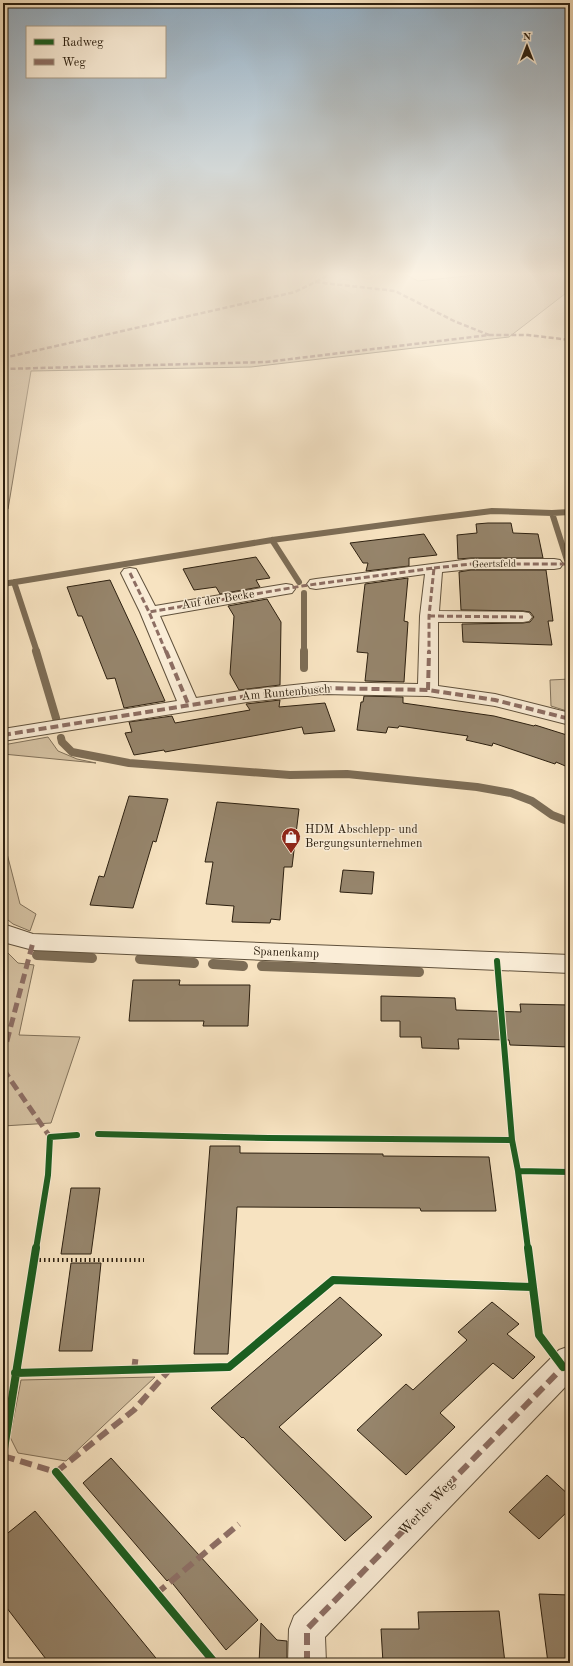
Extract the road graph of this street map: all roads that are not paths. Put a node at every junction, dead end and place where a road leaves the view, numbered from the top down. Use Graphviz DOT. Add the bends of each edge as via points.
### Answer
graph roads {
  1 [pos="554,564"];
  2 [pos="434,568"];
  3 [pos="130,573"];
  4 [pos="316,584"];
  5 [pos="286,589"];
  6 [pos="149,612"];
  7 [pos="429,616"];
  8 [pos="523,617"];
  9 [pos="428,690"];
  10 [pos="189,706"];
  11 [pos="570,719"];
  12 [pos="3,736"];
  13 [pos="3,932"];
  14 [pos="570,964"];
  15 [pos="570,1360"];
  16 [pos="308,1663"];
  1 -- 2 [label="street, Geertsfeld" via="471,564"];
  2 -- 4 [label="street, Geertsfeld"];
  2 -- 7 [label="street"];
  3 -- 6 [label="street"];
  5 -- 6 [label="street, Auf der Becke"];
  6 -- 10 [label="street"];
  7 -- 8 [label="street"];
  7 -- 9 [label="street"];
  9 -- 10 [label="street, Am Runtenbusch" via="322,688 247,696"];
  9 -- 11 [label="street, Am Runtenbusch" via="495,700"];
  10 -- 12 [label="street, Am Runtenbusch"];
  13 -- 14 [label="street, Spanenkamp" via="40,943"];
  15 -- 16 [label="street, Werler Weg" via="307,1628"];
}
